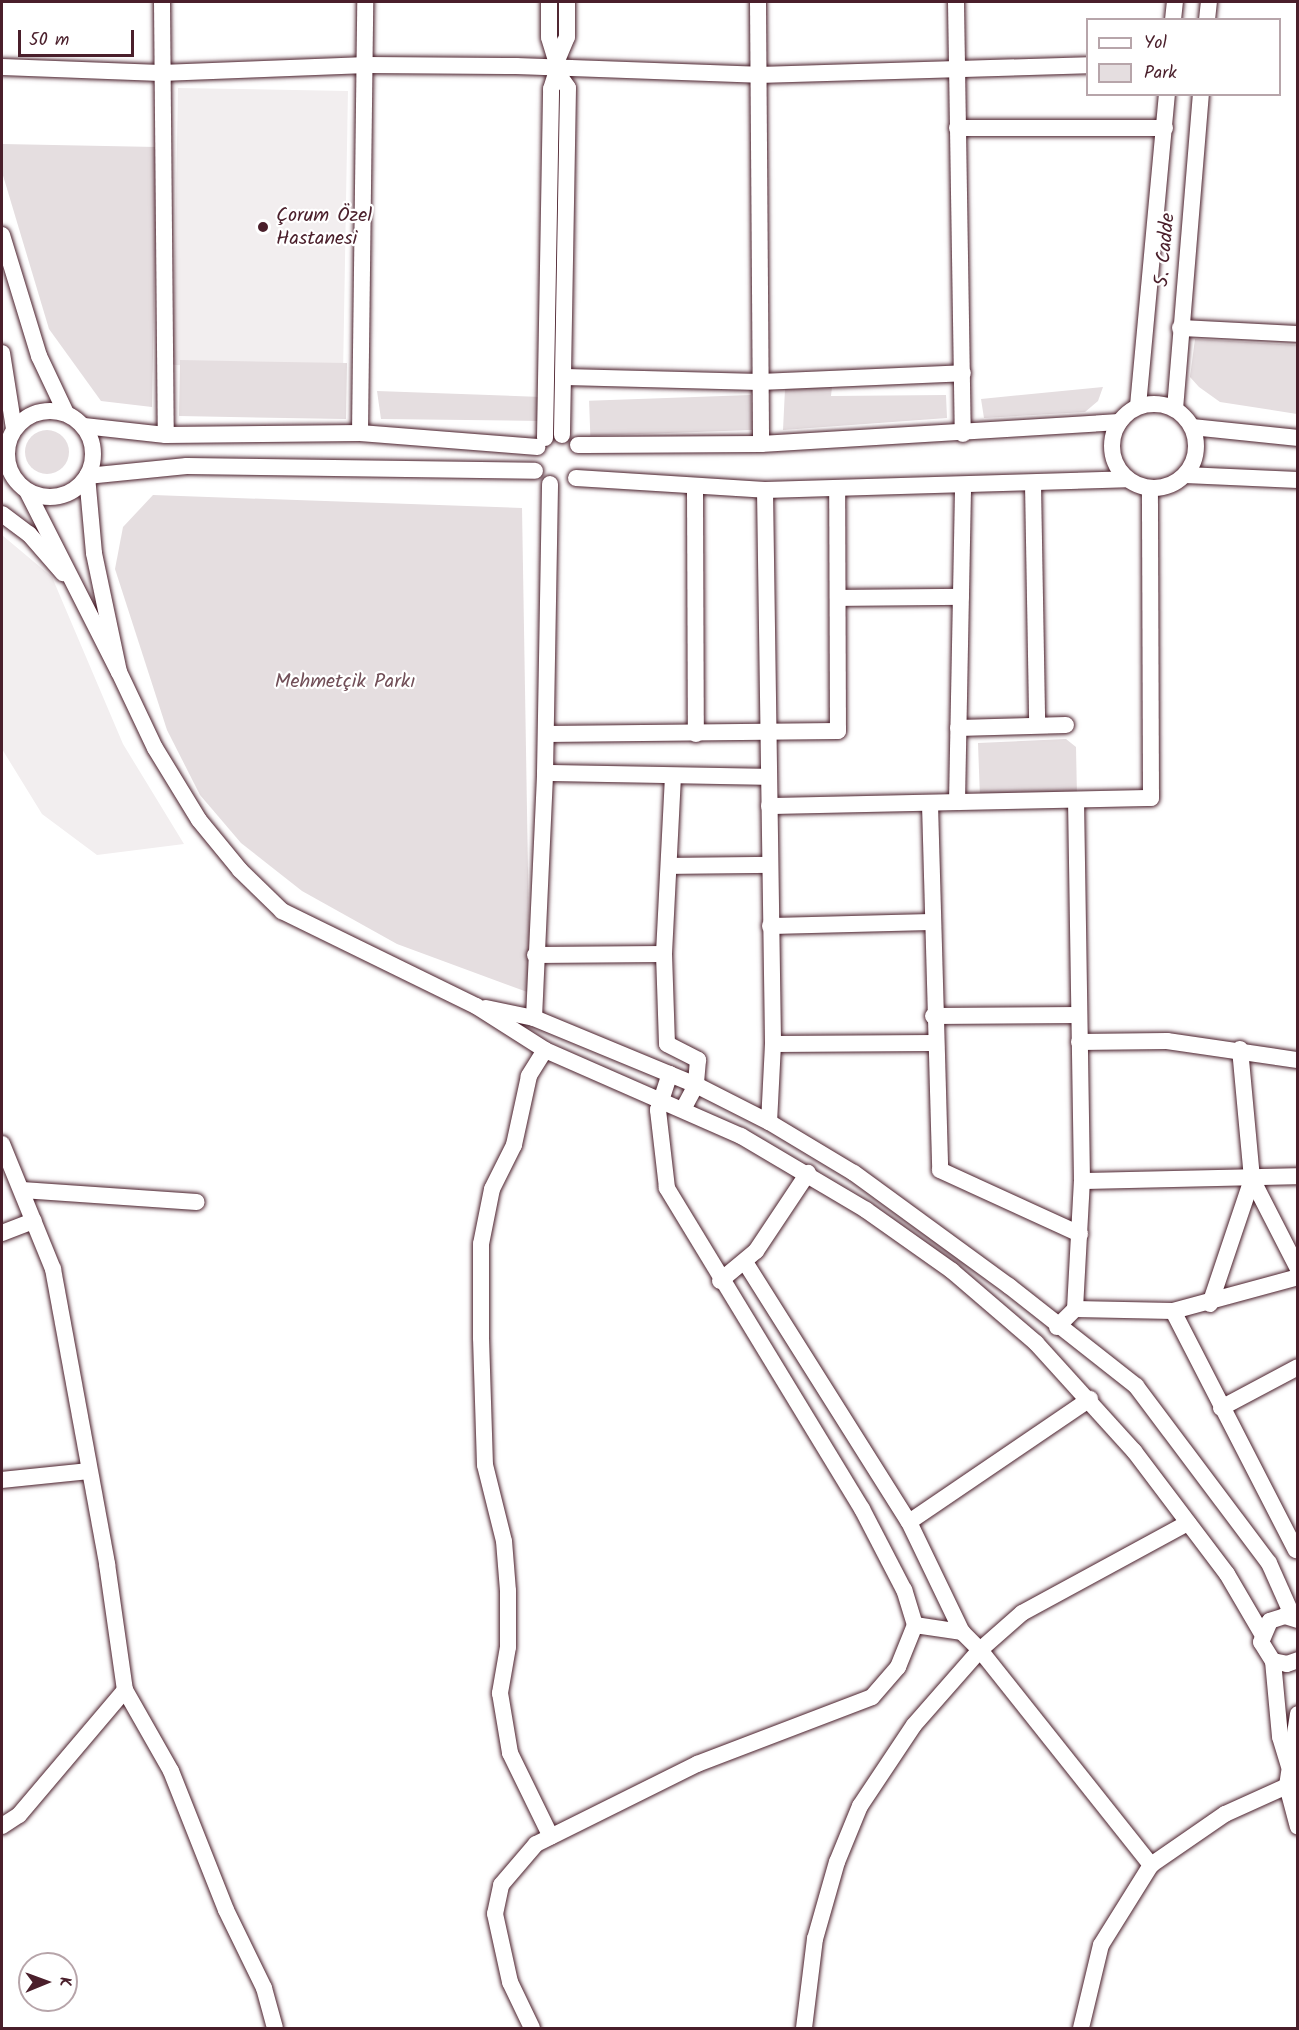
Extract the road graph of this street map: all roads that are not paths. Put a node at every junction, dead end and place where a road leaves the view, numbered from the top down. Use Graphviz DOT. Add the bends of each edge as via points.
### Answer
graph roads {
  1 [pos="162,2"];
  2 [pos="365,2"];
  3 [pos="549,2"];
  4 [pos="567,2"];
  5 [pos="758,2"];
  6 [pos="956,2"];
  7 [pos="1175,2"];
  8 [pos="1209,2"];
  9 [pos="1173,18"];
  10 [pos="1207,18"];
  11 [pos="367,65"];
  12 [pos="1086,65"];
  13 [pos="558,66"];
  14 [pos="2,67"];
  15 [pos="957,68"];
  16 [pos="161,73"];
  17 [pos="758,75"];
  18 [pos="1167,96"];
  19 [pos="1201,96"];
  20 [pos="957,128"];
  21 [pos="1165,128"];
  22 [pos="2,235"];
  23 [pos="1180,328"];
  24 [pos="1298,334"];
  25 [pos="2,353"];
  26 [pos="963,373"];
  27 [pos="565,377"];
  28 [pos="760,382"];
  29 [pos="1138,406"];
  30 [pos="1175,409"];
  31 [pos="66,413"];
  32 [pos="1119,422"];
  33 [pos="84,426"];
  34 [pos="1192,428"];
  35 [pos="9,432"];
  36 [pos="360,433"];
  37 [pos="963,434"];
  38 [pos="166,435"];
  39 [pos="562,435"];
  40 [pos="1298,438"];
  41 [pos="541,442"];
  42 [pos="761,444"];
  43 [pos="578,445"];
  44 [pos="535,471"];
  45 [pos="1185,475"];
  46 [pos="87,476"];
  47 [pos="576,478"];
  48 [pos="1127,479"];
  49 [pos="1298,480"];
  50 [pos="550,484"];
  51 [pos="1033,484"];
  52 [pos="15,485"];
  53 [pos="963,487"];
  54 [pos="1150,488"];
  55 [pos="695,489"];
  56 [pos="837,489"];
  57 [pos="765,490"];
  58 [pos="2,514"];
  59 [pos="961,597"];
  60 [pos="85,598"];
  61 [pos="838,598"];
  62 [pos="119,672"];
  63 [pos="1037,725"];
  64 [pos="1066,725"];
  65 [pos="958,728"];
  66 [pos="767,732"];
  67 [pos="546,734"];
  68 [pos="696,734"];
  69 [pos="545,772"];
  70 [pos="673,776"];
  71 [pos="768,777"];
  72 [pos="1076,801"];
  73 [pos="957,802"];
  74 [pos="930,804"];
  75 [pos="769,806"];
  76 [pos="770,865"];
  77 [pos="670,866"];
  78 [pos="933,922"];
  79 [pos="770,926"];
  80 [pos="664,954"];
  81 [pos="536,955"];
  82 [pos="476,1006"];
  83 [pos="1079,1015"];
  84 [pos="933,1016"];
  85 [pos="534,1018"];
  86 [pos="1079,1042"];
  87 [pos="934,1043"];
  88 [pos="773,1044"];
  89 [pos="1240,1049"];
  90 [pos="545,1050"];
  91 [pos="1298,1060"];
  92 [pos="670,1074"];
  93 [pos="696,1085"];
  94 [pos="660,1100"];
  95 [pos="683,1109"];
  96 [pos="769,1122"];
  97 [pos="2,1144"];
  98 [pos="808,1173"];
  99 [pos="1298,1176"];
  100 [pos="1252,1179"];
  101 [pos="1082,1181"];
  102 [pos="22,1190"];
  103 [pos="197,1202"];
  104 [pos="34,1221"];
  105 [pos="2,1233"];
  106 [pos="1080,1234"];
  107 [pos="745,1262"];
  108 [pos="1298,1269"];
  109 [pos="1298,1277"];
  110 [pos="720,1281"];
  111 [pos="1210,1304"];
  112 [pos="1075,1309"];
  113 [pos="1173,1311"];
  114 [pos="1057,1327"];
  115 [pos="1298,1367"];
  116 [pos="1089,1399"];
  117 [pos="1221,1408"];
  118 [pos="89,1471"];
  119 [pos="2,1480"];
  120 [pos="909,1522"];
  121 [pos="1188,1523"];
  122 [pos="1297,1549"];
  123 [pos="1269,1563"];
  124 [pos="1295,1619"];
  125 [pos="915,1625"];
  126 [pos="962,1632"];
  127 [pos="1262,1634"];
  128 [pos="980,1650"];
  129 [pos="1298,1660"];
  130 [pos="1273,1661"];
  131 [pos="125,1690"];
  132 [pos="1298,1713"];
  133 [pos="1289,1767"];
  134 [pos="1292,1787"];
  135 [pos="2,1826"];
  136 [pos="1298,1827"];
  137 [pos="551,1837"];
  138 [pos="1151,1865"];
  139 [pos="275,2028"];
  140 [pos="532,2028"];
  141 [pos="804,2028"];
  142 [pos="1081,2028"];
  1 -- 16 [label="street"];
  2 -- 11 [label="street"];
  3 -- 13 [label="street" via="549,37"];
  4 -- 13 [label="street" via="567,37"];
  5 -- 17 [label="street"];
  6 -- 15 [label="street"];
  7 -- 9 [label="street"];
  8 -- 10 [label="street"];
  11 -- 13 [label="street"];
  11 -- 16 [label="street"];
  11 -- 36 [label="street"];
  12 -- 15 [label="street"];
  13 -- 17 [label="street"];
  13 -- 27 [label="street" via="568,88"];
  13 -- 41 [label="street" via="551,89"];
  14 -- 16 [label="street"];
  15 -- 17 [label="street"];
  15 -- 20 [label="street"];
  16 -- 38 [label="street"];
  17 -- 28 [label="street"];
  18 -- 21 [label="street, 5. Cadde"];
  19 -- 23 [label="street, 5. Cadde"];
  20 -- 21 [label="street"];
  20 -- 26 [label="street"];
  21 -- 29 [label="street, 5. Cadde"];
  22 -- 31 [label="street" via="39,356"];
  23 -- 24 [label="street"];
  23 -- 30 [label="street, 5. Cadde"];
  25 -- 35 [label="street"];
  26 -- 28 [label="street"];
  26 -- 37 [label="street"];
  27 -- 28 [label="street"];
  27 -- 39 [label="street"];
  28 -- 42 [label="street"];
  29 -- 30 [label="street" via="1157,404"];
  29 -- 32 [label="street"];
  30 -- 34 [label="street"];
  31 -- 33 [label="street"];
  31 -- 35 [label="street" via="43,410"];
  32 -- 37 [label="street"];
  32 -- 48 [label="street" via="1113,433 1113,459"];
  33 -- 38 [label="street"];
  33 -- 46 [label="street" via="93,451"];
  34 -- 40 [label="street"];
  34 -- 45 [label="street" via="1196,452"];
  35 -- 52 [label="street" via="6,454"];
  36 -- 38 [label="street"];
  36 -- 41 [label="street"];
  37 -- 42 [label="street"];
  39 -- 41 [label="street"];
  39 -- 43 [label="street"];
  41 -- 44 [label="street"];
  42 -- 43 [label="street"];
  43 -- 47 [label="street" via="583,462"];
  44 -- 46 [label="street" via="187,466"];
  44 -- 50 [label="street"];
  45 -- 49 [label="street"];
  45 -- 54 [label="street" via="1169,485"];
  46 -- 52 [label="street" via="61,496"];
  46 -- 62 [label="street" via="94,554"];
  47 -- 50 [label="street" via="564,484"];
  47 -- 55 [label="street"];
  48 -- 51 [label="street"];
  48 -- 54 [label="street"];
  50 -- 67 [label="street"];
  51 -- 53 [label="street"];
  51 -- 63 [label="street"];
  52 -- 60 [label="street"];
  53 -- 56 [label="street"];
  53 -- 59 [label="street"];
  54 -- 72 [label="street" via="1151,798"];
  55 -- 57 [label="street"];
  55 -- 68 [label="street"];
  56 -- 57 [label="street"];
  56 -- 61 [label="street"];
  57 -- 66 [label="street"];
  58 -- 60 [label="street" via="29,534"];
  59 -- 61 [label="street"];
  59 -- 65 [label="street"];
  60 -- 62 [label="street"];
  61 -- 66 [label="street" via="838,731"];
  62 -- 82 [label="street" via="155,748 199,820 282,911"];
  63 -- 64 [label="street"];
  63 -- 65 [label="street"];
  65 -- 73 [label="street"];
  66 -- 68 [label="street"];
  66 -- 71 [label="street"];
  67 -- 68 [label="street"];
  67 -- 69 [label="street"];
  69 -- 70 [label="street"];
  69 -- 81 [label="street"];
  70 -- 71 [label="street"];
  70 -- 77 [label="street"];
  71 -- 75 [label="street"];
  72 -- 73 [label="street"];
  72 -- 83 [label="street"];
  73 -- 74 [label="street"];
  74 -- 75 [label="street"];
  74 -- 78 [label="street"];
  75 -- 76 [label="street"];
  76 -- 77 [label="street"];
  76 -- 79 [label="street"];
  77 -- 80 [label="street"];
  78 -- 79 [label="street"];
  78 -- 84 [label="street"];
  79 -- 88 [label="street"];
  80 -- 81 [label="street"];
  80 -- 93 [label="street" via="667,1044 698,1060"];
  81 -- 85 [label="street"];
  82 -- 85 [label="street"];
  82 -- 90 [label="street"];
  83 -- 84 [label="street"];
  83 -- 86 [label="street"];
  84 -- 87 [label="street"];
  85 -- 92 [label="street"];
  86 -- 89 [label="street" via="1167,1041"];
  86 -- 101 [label="street"];
  87 -- 88 [label="street"];
  87 -- 106 [label="street" via="940,1170"];
  88 -- 96 [label="street"];
  89 -- 91 [label="street"];
  89 -- 100 [label="street"];
  90 -- 94 [label="street"];
  90 -- 137 [label="street" via="529,1076 514,1144 492,1190 481,1244 481,1338 485,1465 504,1541 508,1591 508,1647 500,1693 510,1753"];
  92 -- 93 [label="street"];
  92 -- 94 [label="street"];
  93 -- 95 [label="street"];
  93 -- 96 [label="street"];
  94 -- 95 [label="street"];
  94 -- 110 [label="street" via="660,1145 667,1188"];
  95 -- 98 [label="street"];
  96 -- 114 [label="street" via="810,1144 927,1224"];
  97 -- 102 [label="street"];
  98 -- 107 [label="street"];
  98 -- 116 [label="street" via="952,1271 1036,1343"];
  99 -- 100 [label="street"];
  100 -- 101 [label="street"];
  100 -- 108 [label="street"];
  100 -- 111 [label="street"];
  101 -- 106 [label="street"];
  102 -- 103 [label="street"];
  102 -- 104 [label="street"];
  104 -- 105 [label="street"];
  104 -- 118 [label="street" via="53,1269"];
  106 -- 112 [label="street"];
  107 -- 110 [label="street"];
  107 -- 120 [label="street"];
  109 -- 111 [label="street"];
  110 -- 125 [label="street" via="862,1509 904,1590"];
  111 -- 113 [label="street"];
  112 -- 113 [label="street"];
  112 -- 114 [label="street"];
  113 -- 117 [label="street"];
  114 -- 123 [label="street" via="1136,1386"];
  115 -- 117 [label="street"];
  116 -- 120 [label="street"];
  116 -- 121 [label="street"];
  117 -- 122 [label="street"];
  118 -- 119 [label="street"];
  118 -- 131 [label="street"];
  120 -- 126 [label="street"];
  121 -- 127 [label="street" via="1227,1574"];
  121 -- 128 [label="street" via="1022,1613"];
  122 -- 123 [label="street"];
  123 -- 124 [label="street"];
  124 -- 127 [label="street" via="1277,1617"];
  125 -- 126 [label="street"];
  125 -- 137 [label="street" via="898,1667 872,1696 697,1764"];
  126 -- 128 [label="street"];
  127 -- 130 [label="street" via="1263,1649"];
  128 -- 138 [label="street"];
  128 -- 141 [label="street" via="914,1725 860,1806 820,1915"];
  129 -- 130 [label="street"];
  130 -- 133 [label="street" via="1280,1737"];
  131 -- 135 [label="street" via="19,1815"];
  131 -- 139 [label="street" via="171,1772 226,1910 264,1988"];
  132 -- 133 [label="street"];
  133 -- 134 [label="street"];
  134 -- 136 [label="street"];
  134 -- 138 [label="street" via="1225,1814"];
  137 -- 140 [label="street" via="536,1844 501,1885 495,1914 510,1982"];
  138 -- 142 [label="street" via="1101,1945"];
}
